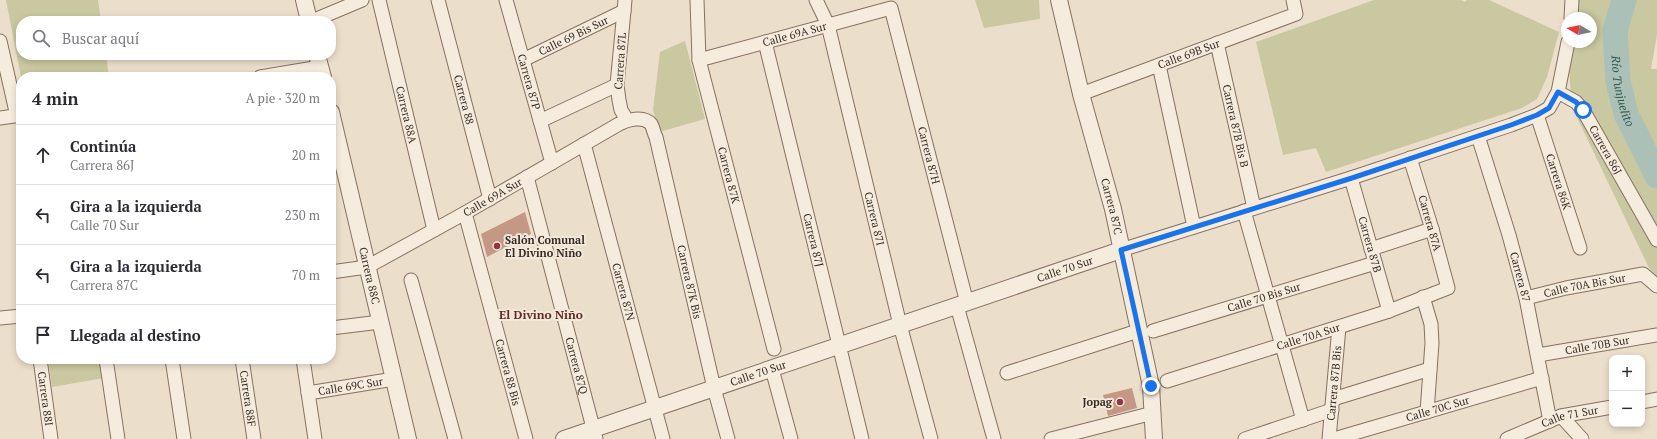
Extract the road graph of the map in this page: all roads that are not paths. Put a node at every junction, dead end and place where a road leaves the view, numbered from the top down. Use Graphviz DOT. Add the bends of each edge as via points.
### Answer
graph roads {
  1 [pos="304,0"];
  2 [pos="362,0"];
  3 [pos="379,0"];
  4 [pos="438,0"];
  5 [pos="506,0"];
  6 [pos="697,0"];
  7 [pos="816,0"];
  8 [pos="1059,0"];
  9 [pos="1293,0"];
  10 [pos="1572,0"];
  11 [pos="624,6"];
  12 [pos="891,8"];
  13 [pos="1571,12"];
  14 [pos="309,16"];
  15 [pos="323,16"];
  16 [pos="828,25"];
  17 [pos="0,41"];
  18 [pos="765,42"];
  19 [pos="1217,44"];
  20 [pos="1567,48"];
  21 [pos="523,60"];
  22 [pos="698,60"];
  23 [pos="1159,65"];
  24 [pos="320,66"];
  25 [pos="287,72"];
  26 [pos="618,85"];
  27 [pos="1558,92"];
  28 [pos="1081,94"];
  29 [pos="16,103"];
  30 [pos="16,115"];
  31 [pos="1537,115"];
  32 [pos="0,118"];
  33 [pos="627,120"];
  34 [pos="540,121"];
  35 [pos="336,134"];
  36 [pos="1478,136"];
  37 [pos="584,144"];
  38 [pos="1410,158"];
  39 [pos="552,163"];
  40 [pos="527,177"];
  41 [pos="1352,178"];
  42 [pos="490,198"];
  43 [pos="1249,210"];
  44 [pos="465,213"];
  45 [pos="1194,227"];
  46 [pos="1432,229"];
  47 [pos="434,230"];
  48 [pos="1657,240"];
  49 [pos="1580,248"];
  50 [pos="1371,249"];
  51 [pos="1121,250"];
  52 [pos="1375,263"];
  53 [pos="367,267"];
  54 [pos="336,271"];
  55 [pos="411,280"];
  56 [pos="1657,286"];
  57 [pos="1448,288"];
  58 [pos="1268,296"];
  59 [pos="1424,297"];
  60 [pos="1526,298"];
  61 [pos="962,304"];
  62 [pos="1389,311"];
  63 [pos="16,316"];
  64 [pos="0,318"];
  65 [pos="380,322"];
  66 [pos="900,325"];
  67 [pos="336,327"];
  68 [pos="1339,327"];
  69 [pos="1146,331"];
  70 [pos="1657,335"];
  71 [pos="1281,345"];
  72 [pos="840,346"];
  73 [pos="774,349"];
  74 [pos="1538,355"];
  75 [pos="41,364"];
  76 [pos="107,364"];
  77 [pos="173,364"];
  78 [pos="243,364"];
  79 [pos="304,364"];
  80 [pos="772,368"];
  81 [pos="1430,369"];
  82 [pos="1007,373"];
  83 [pos="1542,378"];
  84 [pos="394,379"];
  85 [pos="1167,381"];
  86 [pos="714,388"];
  87 [pos="308,393"];
  88 [pos="1657,400"];
  89 [pos="1645,402"];
  90 [pos="1332,404"];
  91 [pos="655,408"];
  92 [pos="1609,408"];
  93 [pos="1427,412"];
  94 [pos="1153,413"];
  95 [pos="1555,419"];
  96 [pos="1302,420"];
  97 [pos="594,434"];
  98 [pos="51,439"];
  99 [pos="118,439"];
  100 [pos="184,439"];
  101 [pos="254,439"];
  102 [pos="315,439"];
  103 [pos="408,439"];
  104 [pos="455,439"];
  105 [pos="526,439"];
  106 [pos="564,439"];
  107 [pos="663,439"];
  108 [pos="728,439"];
  109 [pos="791,439"];
  110 [pos="862,439"];
  111 [pos="931,439"];
  112 [pos="994,439"];
  113 [pos="1051,439"];
  114 [pos="1154,439"];
  115 [pos="1245,439"];
  116 [pos="1329,439"];
  117 [pos="1334,439"];
  118 [pos="1507,439"];
  119 [pos="1582,439"];
  1 -- 14 [label="street"];
  2 -- 15 [label="street"];
  3 -- 47 [label="street, Carrera 88A"];
  4 -- 42 [label="street, Carrera 88"];
  5 -- 21 [label="street, Carrera 87P"];
  6 -- 22 [label="street, Carrera 87K"];
  7 -- 16 [label="street, Carrera 87I"];
  8 -- 28 [label="street, Carrera 87C"];
  9 -- 19 [label="street, Calle 69B Sur" via="1296,14"];
  10 -- 13 [label="street"];
  11 -- 21 [label="street, Calle 69 Bis Sur"];
  11 -- 26 [label="street, Carrera 87L"];
  12 -- 16 [label="street, Calle 69A Sur"];
  12 -- 61 [label="street, Carrera 87H"];
  16 -- 18 [label="street, Calle 69A Sur"];
  16 -- 66 [label="street, Carrera 87I"];
  17 -- 29 [label="street"];
  18 -- 22 [label="street, Calle 69A Sur"];
  18 -- 72 [label="street, Carrera 87J"];
  19 -- 23 [label="street, Calle 69B Sur"];
  19 -- 43 [label="street, Carrera 87B Bis B"];
  20 -- 27 [label="street"];
  21 -- 34 [label="street, Carrera 87P"];
  22 -- 73 [label="street, Carrera 87K"];
  23 -- 28 [label="street, Calle 69B Sur"];
  23 -- 45 [label="street"];
  24 -- 25 [label="street"];
  26 -- 33 [label="street, Carrera 87L" via="618,100"];
  26 -- 34 [label="street"];
  27 -- 31 [label="street, Calle 70 Sur" via="1549,108"];
  27 -- 48 [label="street, Carrera 86J" via="1576,102 1583,110"];
  28 -- 51 [label="street, Carrera 87C" via="1113,209"];
  30 -- 32 [label="street"];
  31 -- 36 [label="street, Calle 70 Sur"];
  31 -- 49 [label="street, Carrera 86K"];
  33 -- 37 [label="street, Calle 69A Sur"];
  33 -- 86 [label="street, Carrera 87K Bis" via="643,120 651,124 656,137"];
  34 -- 39 [label="street, Carrera 87P"];
  35 -- 53 [label="street, Carrera 88C"];
  36 -- 38 [label="street, Calle 70 Sur"];
  36 -- 60 [label="street, Carrera 87"];
  37 -- 39 [label="street, Calle 69A Sur"];
  37 -- 91 [label="street, Carrera 87N"];
  38 -- 41 [label="street, Calle 70 Sur"];
  38 -- 46 [label="street, Carrera 87A"];
  39 -- 40 [label="street, Calle 69A Sur"];
  40 -- 42 [label="street, Calle 69A Sur"];
  40 -- 97 [label="street, Carrera 87Q"];
  41 -- 43 [label="street, Calle 70 Sur"];
  41 -- 50 [label="street, Carrera 87B"];
  42 -- 44 [label="street, Calle 69A Sur"];
  43 -- 45 [label="street, Calle 70 Sur"];
  43 -- 58 [label="street, Carrera 87B Bis B"];
  44 -- 47 [label="street, Calle 69A Sur"];
  44 -- 105 [label="street, Carrera 88 Bis"];
  45 -- 51 [label="street, Calle 70 Sur"];
  46 -- 50 [label="street"];
  46 -- 57 [label="street, Carrera 87A"];
  47 -- 53 [label="street, Calle 69A Sur"];
  50 -- 52 [label="street, Carrera 87B"];
  51 -- 61 [label="street, Calle 70 Sur"];
  51 -- 69 [label="street, Carrera 87C"];
  52 -- 58 [label="street, Calle 70 Bis Sur"];
  52 -- 62 [label="street, Carrera 87B"];
  53 -- 54 [label="street, Calle 69A Sur"];
  53 -- 65 [label="street, Carrera 88C"];
  55 -- 104 [label="street"];
  56 -- 60 [label="street, Calle 70A Bis Sur" via="1644,274"];
  57 -- 59 [label="street, Calle 70A Sur"];
  58 -- 69 [label="street, Calle 70 Bis Sur"];
  58 -- 71 [label="street, Carrera 87B Bis B"];
  59 -- 62 [label="street, Calle 70A Sur"];
  59 -- 81 [label="street" via="1431,330"];
  60 -- 74 [label="street, Carrera 87"];
  61 -- 66 [label="street, Calle 70 Sur"];
  61 -- 112 [label="street, Carrera 87H"];
  62 -- 68 [label="street, Calle 70A Sur"];
  63 -- 64 [label="street"];
  65 -- 67 [label="street"];
  65 -- 84 [label="street, Carrera 88C"];
  66 -- 72 [label="street, Calle 70 Sur"];
  66 -- 111 [label="street, Carrera 87I"];
  68 -- 71 [label="street, Calle 70A Sur"];
  68 -- 90 [label="street, Carrera 87B Bis"];
  69 -- 82 [label="street, Calle 70 Bis Sur"];
  69 -- 94 [label="street, Carrera 87C"];
  70 -- 74 [label="street, Calle 70B Sur"];
  71 -- 85 [label="street, Calle 70A Sur"];
  71 -- 96 [label="street, Carrera 87B Bis B"];
  72 -- 80 [label="street, Calle 70 Sur"];
  72 -- 110 [label="street, Carrera 87J"];
  74 -- 83 [label="street, Carrera 87"];
  75 -- 98 [label="street, Carrera 88I"];
  76 -- 99 [label="street"];
  77 -- 100 [label="street"];
  78 -- 101 [label="street, Carrera 88F"];
  79 -- 87 [label="street"];
  80 -- 86 [label="street, Calle 70 Sur"];
  80 -- 109 [label="street"];
  81 -- 90 [label="street"];
  81 -- 93 [label="street"];
  83 -- 93 [label="street, Calle 70C Sur"];
  83 -- 95 [label="street, Carrera 87"];
  84 -- 87 [label="street, Calle 69C Sur"];
  84 -- 103 [label="street, Carrera 88C"];
  86 -- 91 [label="street, Calle 70 Sur"];
  86 -- 108 [label="street, Carrera 87K Bis"];
  87 -- 102 [label="street"];
  88 -- 89 [label="street"];
  90 -- 96 [label="street"];
  90 -- 116 [label="street, Carrera 87B Bis"];
  91 -- 97 [label="street, Calle 70 Sur"];
  91 -- 107 [label="street, Carrera 87N"];
  92 -- 95 [label="street, Calle 71 Sur"];
  93 -- 117 [label="street, Calle 70C Sur"];
  94 -- 113 [label="street"];
  94 -- 114 [label="street, Carrera 87C"];
  95 -- 118 [label="street, Calle 71 Sur"];
  95 -- 119 [label="street"];
  96 -- 115 [label="street"];
  97 -- 106 [label="street, Calle 70 Sur"];
}
